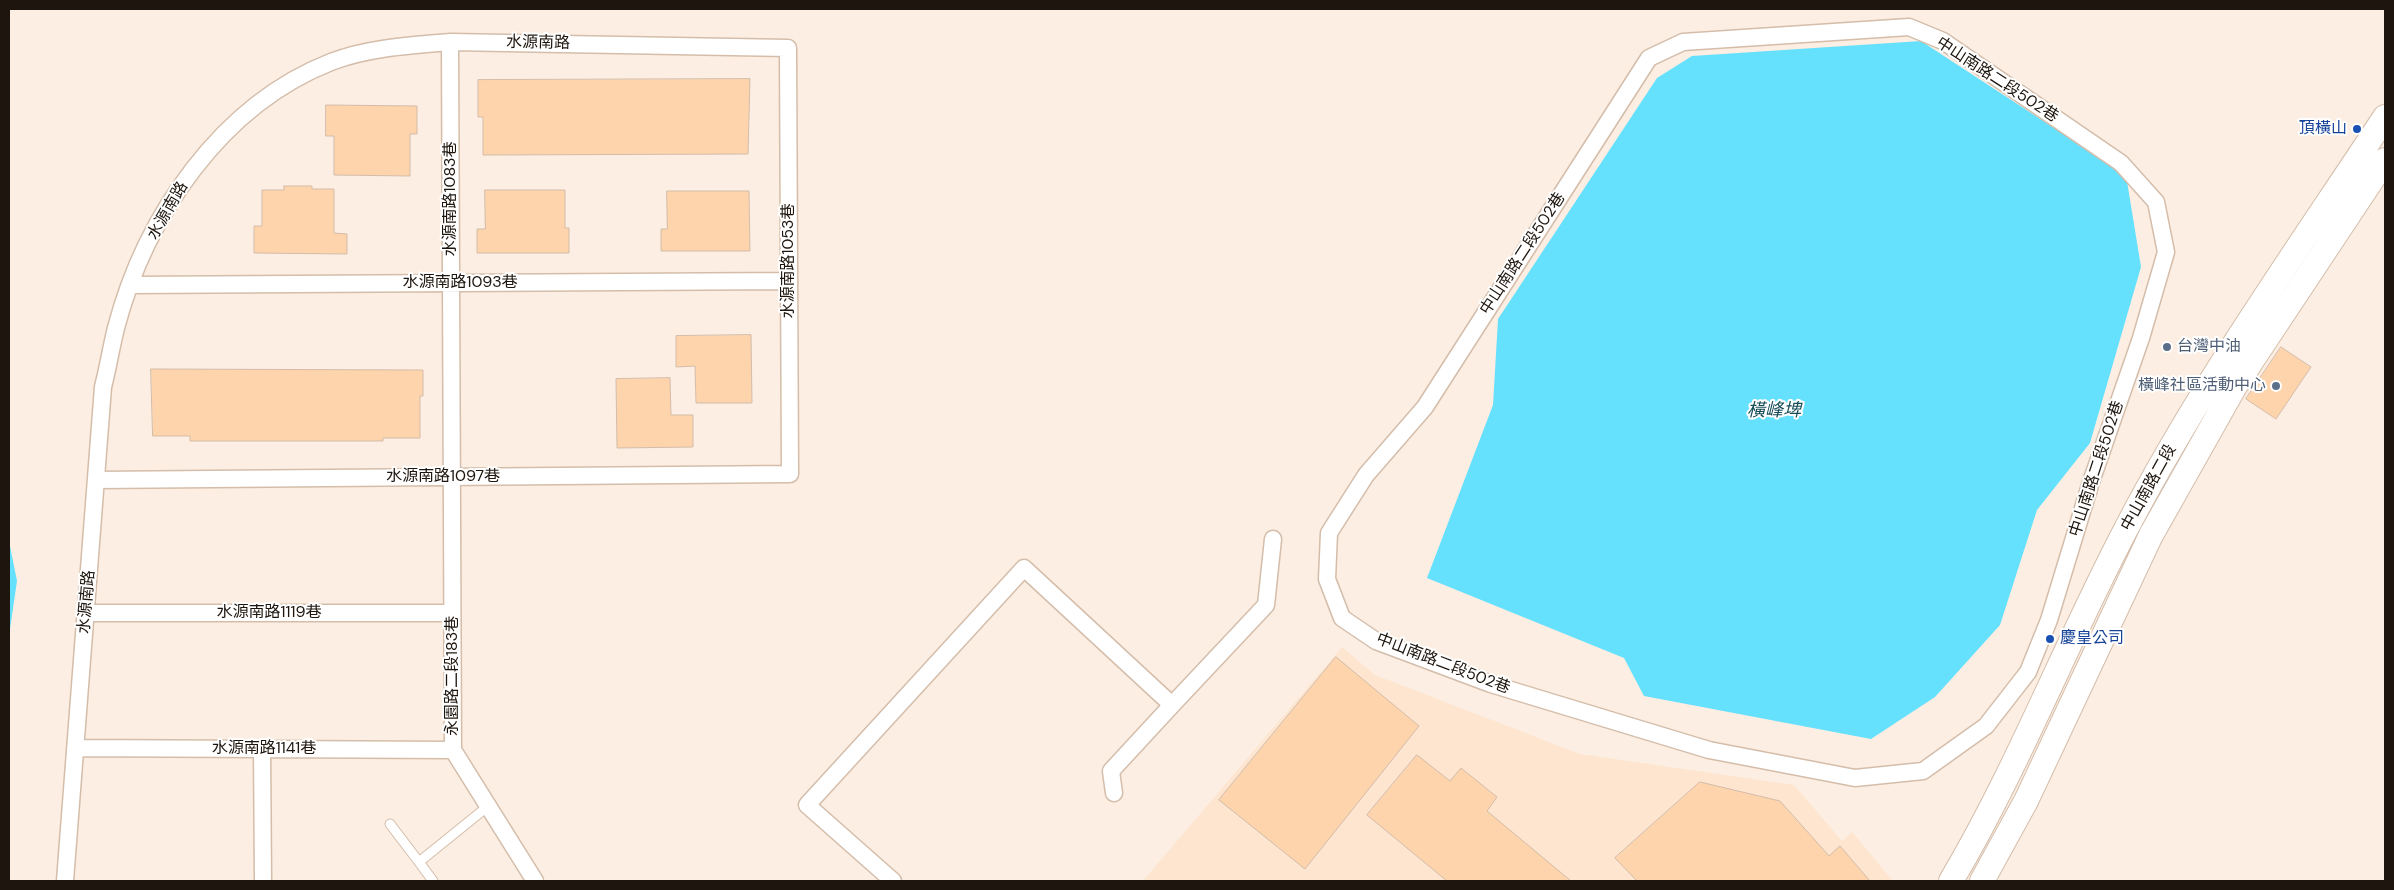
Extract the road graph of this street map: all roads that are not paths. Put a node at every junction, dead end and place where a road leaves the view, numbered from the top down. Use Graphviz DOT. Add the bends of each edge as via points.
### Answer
graph roads {
  1 [pos="450,42"];
  2 [pos="788,48"];
  3 [pos="2385,117"];
  4 [pos="2385,160"];
  5 [pos="789,281"];
  6 [pos="451,283"];
  7 [pos="130,285"];
  8 [pos="790,474"];
  9 [pos="452,477"];
  10 [pos="96,480"];
  11 [pos="1273,539"];
  12 [pos="452,613"];
  13 [pos="86,614"];
  14 [pos="2049,620"];
  15 [pos="1172,705"];
  16 [pos="75,748"];
  17 [pos="262,749"];
  18 [pos="453,750"];
  19 [pos="1114,793"];
  20 [pos="487,807"];
  21 [pos="390,824"];
  22 [pos="419,862"];
  23 [pos="65,881"];
  24 [pos="263,881"];
  25 [pos="433,881"];
  26 [pos="535,881"];
  27 [pos="893,881"];
  28 [pos="1951,881"];
  29 [pos="1982,881"];
  1 -- 2 [label="street, 水源南路"];
  1 -- 6 [label="street, 水源南路1083巷"];
  1 -- 7 [label="street, 水源南路" via="394,46 332,61 282,86 240,118 193,168 160,220"];
  2 -- 5 [label="street, 水源南路1053巷"];
  3 -- 28 [label="main road, 中山南路二段" via="2166,457 2126,529 2002,787"];
  4 -- 29 [label="main road, 中山南路二段" via="2235,386 2151,535 2026,801"];
  5 -- 6 [label="street, 水源南路1093巷"];
  5 -- 8 [label="street, 水源南路1053巷"];
  6 -- 7 [label="street, 水源南路1093巷"];
  6 -- 9 [label="street, 水源南路1083巷"];
  7 -- 10 [label="street, 水源南路" via="116,328 103,387"];
  8 -- 9 [label="street, 水源南路1097巷"];
  9 -- 10 [label="street, 水源南路1097巷"];
  9 -- 12 [label="street, 永園路二段183巷"];
  10 -- 13 [label="street, 水源南路"];
  11 -- 15 [label="street" via="1266,605"];
  12 -- 13 [label="street, 水源南路1119巷"];
  12 -- 18 [label="street, 永園路二段183巷"];
  13 -- 16 [label="street, 水源南路"];
  14 -- 14 [label="street, 中山南路二段502巷" via="2166,252 2156,202 2121,162 1943,41 1909,27 1683,42 1650,58 1425,408 1366,475 1329,533 1327,579 1342,618 1376,641 1491,684 1709,750 1855,778 1923,771 1986,726 2028,672"];
  15 -- 19 [label="street" via="1111,771"];
  15 -- 27 [label="street" via="1024,568 808,805"];
  16 -- 17 [label="street, 水源南路1141巷"];
  16 -- 23 [label="street, 水源南路"];
  17 -- 18 [label="street, 水源南路1141巷"];
  17 -- 24 [label="street"];
  18 -- 20 [label="street, 永園路二段183巷"];
  20 -- 22 [label="lane"];
  20 -- 26 [label="street, 永園路二段183巷"];
  21 -- 22 [label="lane"];
  22 -- 25 [label="lane"];
}
